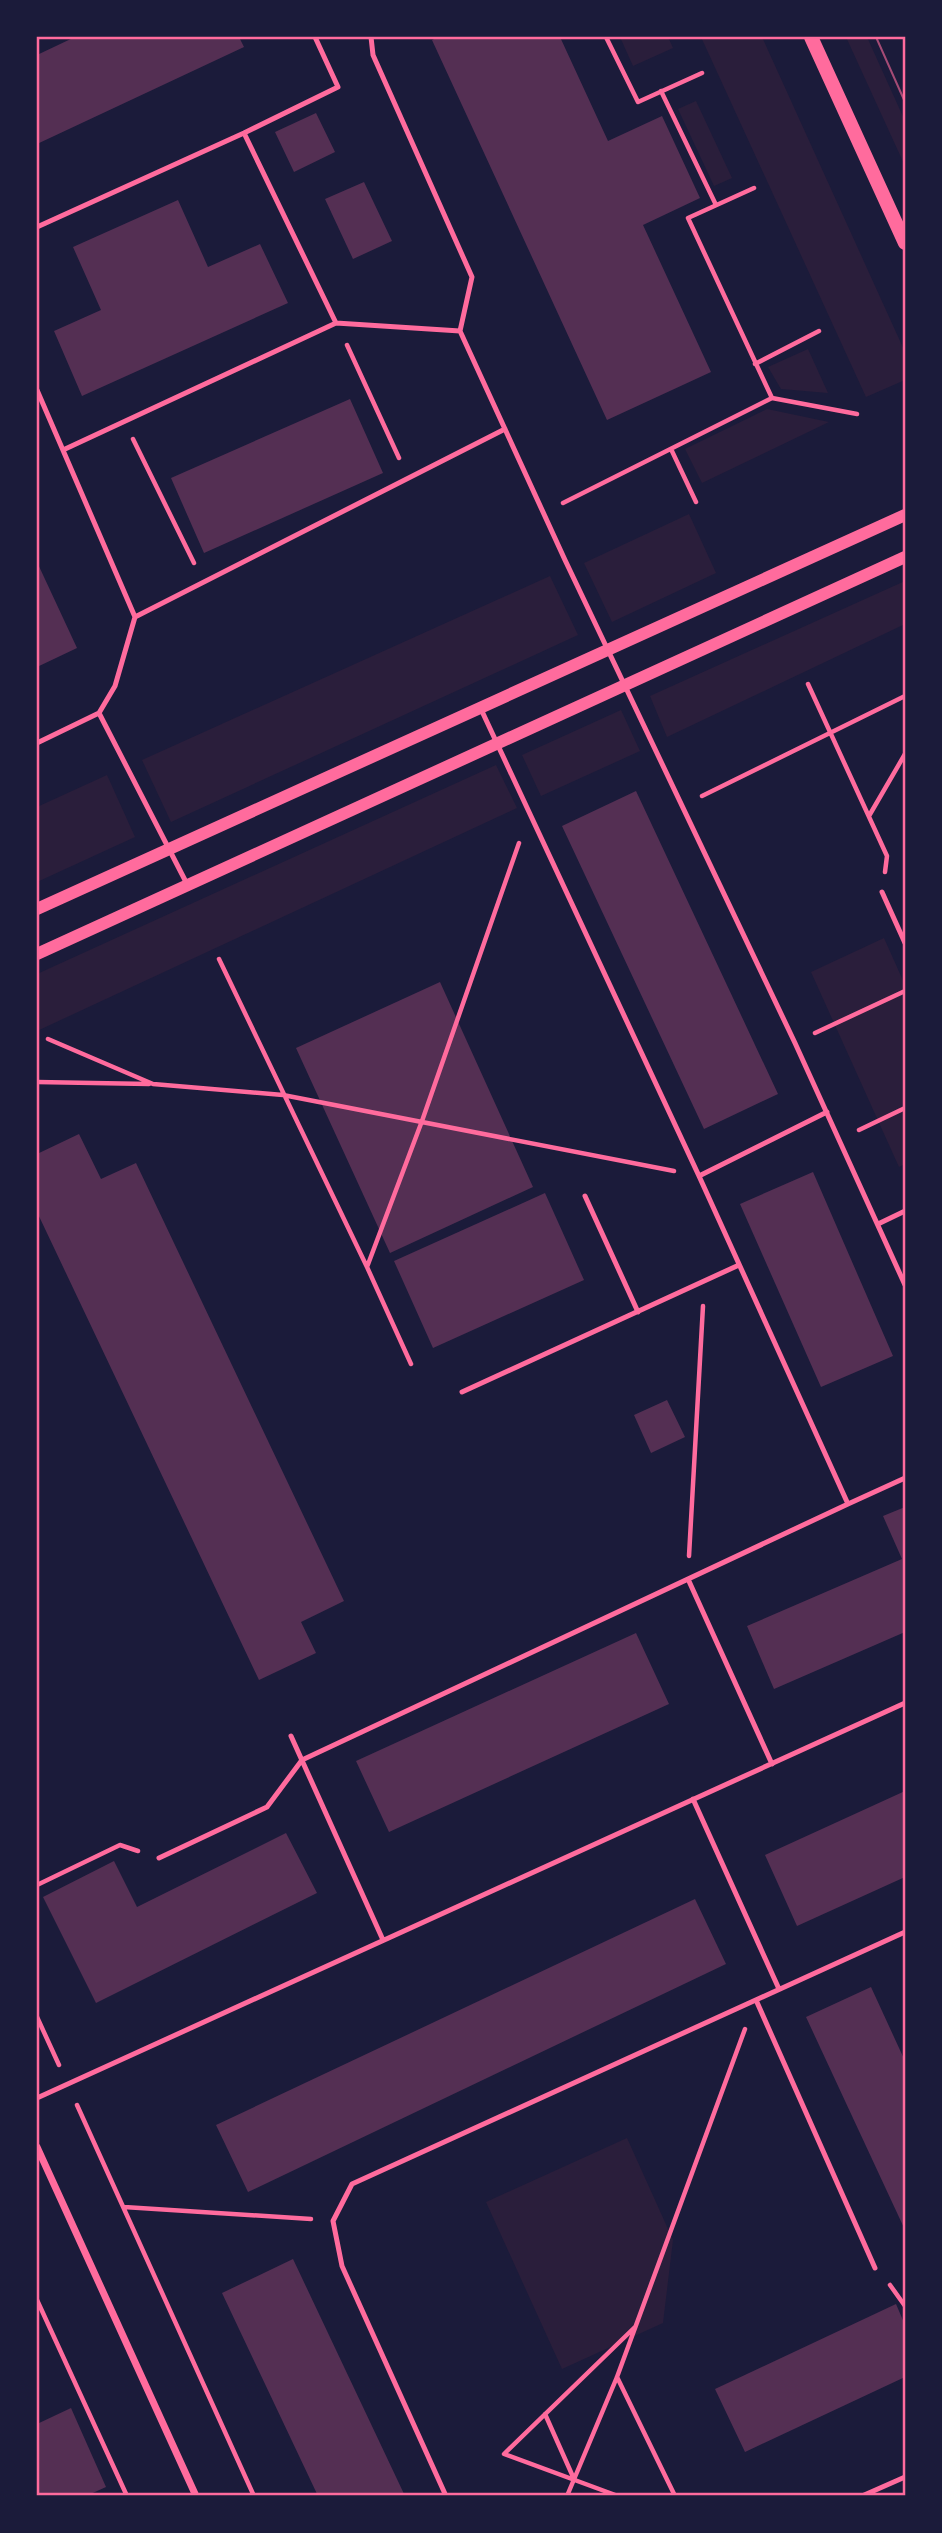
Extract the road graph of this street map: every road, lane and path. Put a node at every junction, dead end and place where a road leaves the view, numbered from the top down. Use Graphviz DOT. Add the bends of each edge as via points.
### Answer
graph roads {
  1 [pos="315,37"];
  2 [pos="371,37"];
  3 [pos="606,37"];
  4 [pos="811,37"];
  5 [pos="702,73"];
  6 [pos="661,91"];
  7 [pos="244,133"];
  8 [pos="754,188"];
  9 [pos="716,205"];
  10 [pos="37,228"];
  11 [pos="905,243"];
  12 [pos="336,323"];
  13 [pos="460,331"];
  14 [pos="819,331"];
  15 [pos="755,364"];
  16 [pos="37,390"];
  17 [pos="772,398"];
  18 [pos="857,414"];
  19 [pos="125,422"];
  20 [pos="505,429"];
  21 [pos="671,449"];
  22 [pos="63,450"];
  23 [pos="409,478"];
  24 [pos="696,502"];
  25 [pos="543,513"];
  26 [pos="905,515"];
  27 [pos="905,557"];
  28 [pos="203,583"];
  29 [pos="135,617"];
  30 [pos="607,650"];
  31 [pos="807,684"];
  32 [pos="624,685"];
  33 [pos="905,696"];
  34 [pos="480,708"];
  35 [pos="99,713"];
  36 [pos="831,733"];
  37 [pos="37,743"];
  38 [pos="497,744"];
  39 [pos="905,754"];
  40 [pos="682,806"];
  41 [pos="530,813"];
  42 [pos="869,817"];
  43 [pos="169,849"];
  44 [pos="188,886"];
  45 [pos="882,892"];
  46 [pos="37,909"];
  47 [pos="905,943"];
  48 [pos="37,954"];
  49 [pos="219,958"];
  50 [pos="905,991"];
  51 [pos="48,1039"];
  52 [pos="796,1043"];
  53 [pos="37,1082"];
  54 [pos="153,1084"];
  55 [pos="283,1095"];
  56 [pos="905,1108"];
  57 [pos="827,1112"];
  58 [pos="422,1121"];
  59 [pos="839,1139"];
  60 [pos="699,1177"];
  61 [pos="585,1196"];
  62 [pos="905,1211"];
  63 [pos="877,1224"];
  64 [pos="739,1265"];
  65 [pos="367,1267"];
  66 [pos="705,1281"];
  67 [pos="905,1285"];
  68 [pos="638,1312"];
  69 [pos="411,1364"];
  70 [pos="462,1392"];
  71 [pos="905,1478"];
  72 [pos="848,1504"];
  73 [pos="688,1579"];
  74 [pos="905,1703"];
  75 [pos="290,1736"];
  76 [pos="302,1760"];
  77 [pos="772,1764"];
  78 [pos="693,1800"];
  79 [pos="159,1858"];
  80 [pos="37,1885"];
  81 [pos="905,1932"];
  82 [pos="383,1940"];
  83 [pos="779,1989"];
  84 [pos="756,2000"];
  85 [pos="37,2017"];
  86 [pos="67,2084"];
  87 [pos="37,2098"];
  88 [pos="37,2147"];
  89 [pos="123,2207"];
  90 [pos="332,2221"];
  91 [pos="875,2269"];
  92 [pos="37,2300"];
  93 [pos="636,2326"];
  94 [pos="617,2377"];
  95 [pos="545,2414"];
  96 [pos="905,2477"];
  97 [pos="574,2480"];
  98 [pos="127,2496"];
  99 [pos="196,2496"];
  100 [pos="254,2496"];
  101 [pos="446,2496"];
  102 [pos="567,2496"];
  103 [pos="618,2496"];
  104 [pos="675,2496"];
  105 [pos="862,2496"];
  1 -- 7 [label="lane" via="338,87"];
  2 -- 13 [label="lane" via="373,55 472,277"];
  3 -- 6 [label="path" via="638,102"];
  4 -- 11 [label="main road"];
  5 -- 6 [label="path"];
  6 -- 9 [label="path"];
  7 -- 10 [label="lane"];
  7 -- 12 [label="lane"];
  8 -- 9 [label="path"];
  9 -- 15 [label="path" via="688,218"];
  12 -- 13 [label="lane"];
  12 -- 19 [label="lane"];
  12 -- 23 [label="path"];
  13 -- 20 [label="lane"];
  14 -- 15 [label="path"];
  15 -- 17 [label="path"];
  16 -- 22 [label="lane"];
  17 -- 18 [label="path"];
  17 -- 21 [label="path"];
  19 -- 22 [label="lane"];
  19 -- 28 [label="path"];
  20 -- 23 [label="lane"];
  20 -- 25 [label="lane"];
  21 -- 24 [label="path"];
  21 -- 25 [label="path"];
  22 -- 29 [label="lane"];
  23 -- 28 [label="lane"];
  25 -- 30 [label="lane"];
  26 -- 30 [label="street"];
  27 -- 32 [label="street"];
  28 -- 29 [label="lane"];
  29 -- 35 [label="lane" via="116,686"];
  30 -- 32 [label="lane"];
  30 -- 34 [label="street"];
  31 -- 36 [label="path"];
  32 -- 38 [label="street"];
  32 -- 40 [label="lane"];
  33 -- 36 [label="path"];
  34 -- 38 [label="lane"];
  34 -- 43 [label="street"];
  35 -- 37 [label="lane"];
  35 -- 43 [label="lane"];
  36 -- 40 [label="path"];
  36 -- 42 [label="path"];
  38 -- 41 [label="lane"];
  38 -- 44 [label="street"];
  39 -- 42 [label="path"];
  40 -- 52 [label="lane"];
  41 -- 58 [label="path"];
  41 -- 60 [label="lane"];
  42 -- 45 [label="path" via="887,856"];
  43 -- 44 [label="lane"];
  43 -- 46 [label="street"];
  44 -- 48 [label="street"];
  45 -- 47 [label="lane"];
  49 -- 55 [label="path"];
  50 -- 52 [label="path"];
  51 -- 54 [label="path"];
  52 -- 57 [label="lane"];
  53 -- 54 [label="path"];
  54 -- 55 [label="path"];
  55 -- 58 [label="path"];
  55 -- 65 [label="path"];
  56 -- 59 [label="path"];
  57 -- 59 [label="lane"];
  57 -- 60 [label="lane"];
  58 -- 60 [label="path"];
  58 -- 65 [label="path"];
  59 -- 63 [label="lane"];
  60 -- 64 [label="lane"];
  61 -- 68 [label="lane"];
  62 -- 63 [label="lane"];
  63 -- 67 [label="lane"];
  64 -- 66 [label="lane"];
  64 -- 72 [label="lane"];
  65 -- 69 [label="path"];
  66 -- 68 [label="lane"];
  66 -- 73 [label="path"];
  68 -- 70 [label="lane"];
  71 -- 72 [label="lane"];
  72 -- 73 [label="lane"];
  73 -- 76 [label="lane"];
  73 -- 77 [label="lane"];
  74 -- 77 [label="lane"];
  75 -- 76 [label="lane"];
  76 -- 79 [label="lane" via="267,1807"];
  76 -- 82 [label="lane"];
  77 -- 78 [label="lane"];
  78 -- 82 [label="lane"];
  78 -- 83 [label="lane"];
  79 -- 80 [label="path" via="120,1845"];
  81 -- 83 [label="lane"];
  82 -- 86 [label="lane"];
  83 -- 84 [label="lane"];
  84 -- 90 [label="lane" via="352,2184"];
  84 -- 91 [label="lane"];
  84 -- 93 [label="path"];
  85 -- 86 [label="path"];
  86 -- 87 [label="lane"];
  86 -- 89 [label="path"];
  88 -- 99 [label="street"];
  89 -- 90 [label="path"];
  89 -- 100 [label="path"];
  90 -- 101 [label="lane" via="342,2266"];
  92 -- 98 [label="path"];
  93 -- 94 [label="path"];
  93 -- 95 [label="path"];
  94 -- 97 [label="path"];
  94 -- 104 [label="path"];
  95 -- 97 [label="path"];
  95 -- 97 [label="path" via="504,2454"];
  96 -- 105 [label="lane"];
  97 -- 102 [label="path"];
  97 -- 103 [label="path"];
}
